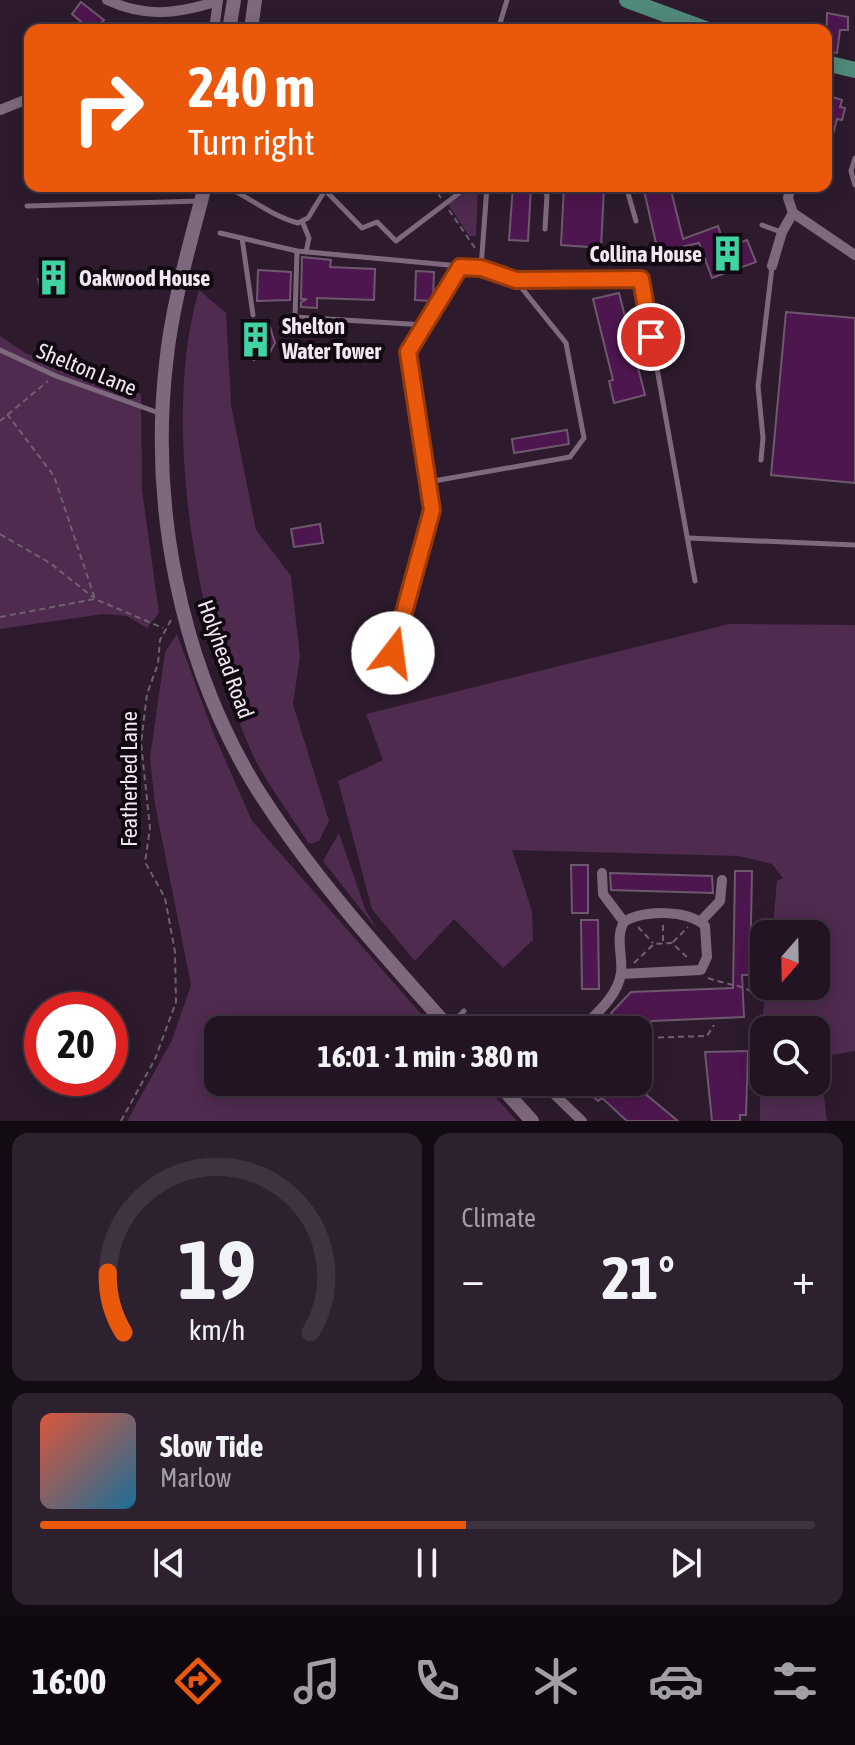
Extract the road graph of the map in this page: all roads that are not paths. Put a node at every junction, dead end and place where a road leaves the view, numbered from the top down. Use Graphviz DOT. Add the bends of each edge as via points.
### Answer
graph roads {
  1 [pos="107,0"];
  2 [pos="234,0"];
  3 [pos="255,0"];
  4 [pos="507,0"];
  5 [pos="627,0"];
  6 [pos="218,1"];
  7 [pos="215,24"];
  8 [pos="230,24"];
  9 [pos="252,24"];
  10 [pos="500,24"];
  11 [pos="692,24"];
  12 [pos="832,64"];
  13 [pos="855,70"];
  14 [pos="24,100"];
  15 [pos="0,110"];
  16 [pos="855,158"];
  17 [pos="855,185"];
  18 [pos="203,192"];
  19 [pos="238,192"];
  20 [pos="321,192"];
  21 [pos="327,192"];
  22 [pos="460,192"];
  23 [pos="487,192"];
  24 [pos="545,192"];
  25 [pos="628,192"];
  26 [pos="790,192"];
  27 [pos="201,201"];
  28 [pos="27,206"];
  29 [pos="793,213"];
  30 [pos="302,221"];
  31 [pos="636,221"];
  32 [pos="762,225"];
  33 [pos="545,229"];
  34 [pos="782,232"];
  35 [pos="220,233"];
  36 [pos="242,238"];
  37 [pos="297,251"];
  38 [pos="306,252"];
  39 [pos="855,255"];
  40 [pos="772,266"];
  41 [pos="460,267"];
  42 [pos="481,268"];
  43 [pos="516,280"];
  44 [pos="253,315"];
  45 [pos="425,325"];
  46 [pos="0,350"];
  47 [pos="162,414"];
  48 [pos="761,460"];
  49 [pos="428,482"];
  50 [pos="688,538"];
  51 [pos="855,545"];
  52 [pos="695,581"];
  53 [pos="393,653"];
  54 [pos="602,873"];
  55 [pos="722,880"];
  56 [pos="699,919"];
  57 [pos="627,920"];
  58 [pos="621,974"];
  59 [pos="464,1011"];
  60 [pos="439,1016"];
  61 [pos="460,1016"];
  62 [pos="593,1016"];
  63 [pos="510,1096"];
  64 [pos="556,1096"];
  65 [pos="532,1121"];
  66 [pos="582,1121"];
  1 -- 6 [label="street" via="155,14"];
  2 -- 8 [label="main road"];
  3 -- 9 [label="main road"];
  4 -- 10 [label="lane"];
  5 -- 11 [label="main road"];
  6 -- 7 [label="street"];
  12 -- 13 [label="main road"];
  14 -- 15 [label="street"];
  16 -- 17 [label="lane"];
  18 -- 27 [label="main road, Holyhead Road"];
  19 -- 30 [label="lane" via="277,217"];
  20 -- 30 [label="lane"];
  21 -- 22 [label="lane" via="362,228 377,222 396,241"];
  23 -- 42 [label="lane"];
  24 -- 33 [label="lane"];
  25 -- 31 [label="lane"];
  26 -- 29 [label="street"];
  27 -- 28 [label="lane"];
  27 -- 47 [label="main road, Holyhead Road" via="166,362"];
  29 -- 34 [label="street"];
  29 -- 39 [label="street"];
  30 -- 38 [label="lane" via="309,238"];
  32 -- 34 [label="lane"];
  34 -- 40 [label="street"];
  35 -- 36 [label="lane"];
  36 -- 37 [label="lane"];
  36 -- 44 [label="lane"];
  37 -- 38 [label="lane"];
  37 -- 45 [label="lane" via="295,317"];
  38 -- 41 [label="lane"];
  40 -- 48 [label="lane" via="758,386"];
  41 -- 42 [label="lane"];
  41 -- 45 [label="lane"];
  42 -- 43 [label="lane"];
  43 -- 49 [label="lane" via="566,343 584,438 570,457"];
  43 -- 50 [label="lane" via="641,279"];
  45 -- 49 [label="lane" via="408,352"];
  46 -- 47 [label="lane, Shelton Lane"];
  47 -- 60 [label="main road, Holyhead Road" via="161,473 182,613 210,694 253,782 306,861"];
  49 -- 53 [label="lane" via="432,510"];
  50 -- 51 [label="lane"];
  50 -- 52 [label="lane"];
  54 -- 57 [label="street" via="603,894"];
  55 -- 56 [label="street" via="720,901"];
  56 -- 57 [label="street" via="662,915"];
  56 -- 58 [label="street" via="705,926 707,957 701,970"];
  57 -- 58 [label="street" via="620,932"];
  58 -- 62 [label="street" via="616,990"];
  59 -- 61 [label="lane"];
  63 -- 65 [label="main road"];
  64 -- 66 [label="street"];
}
